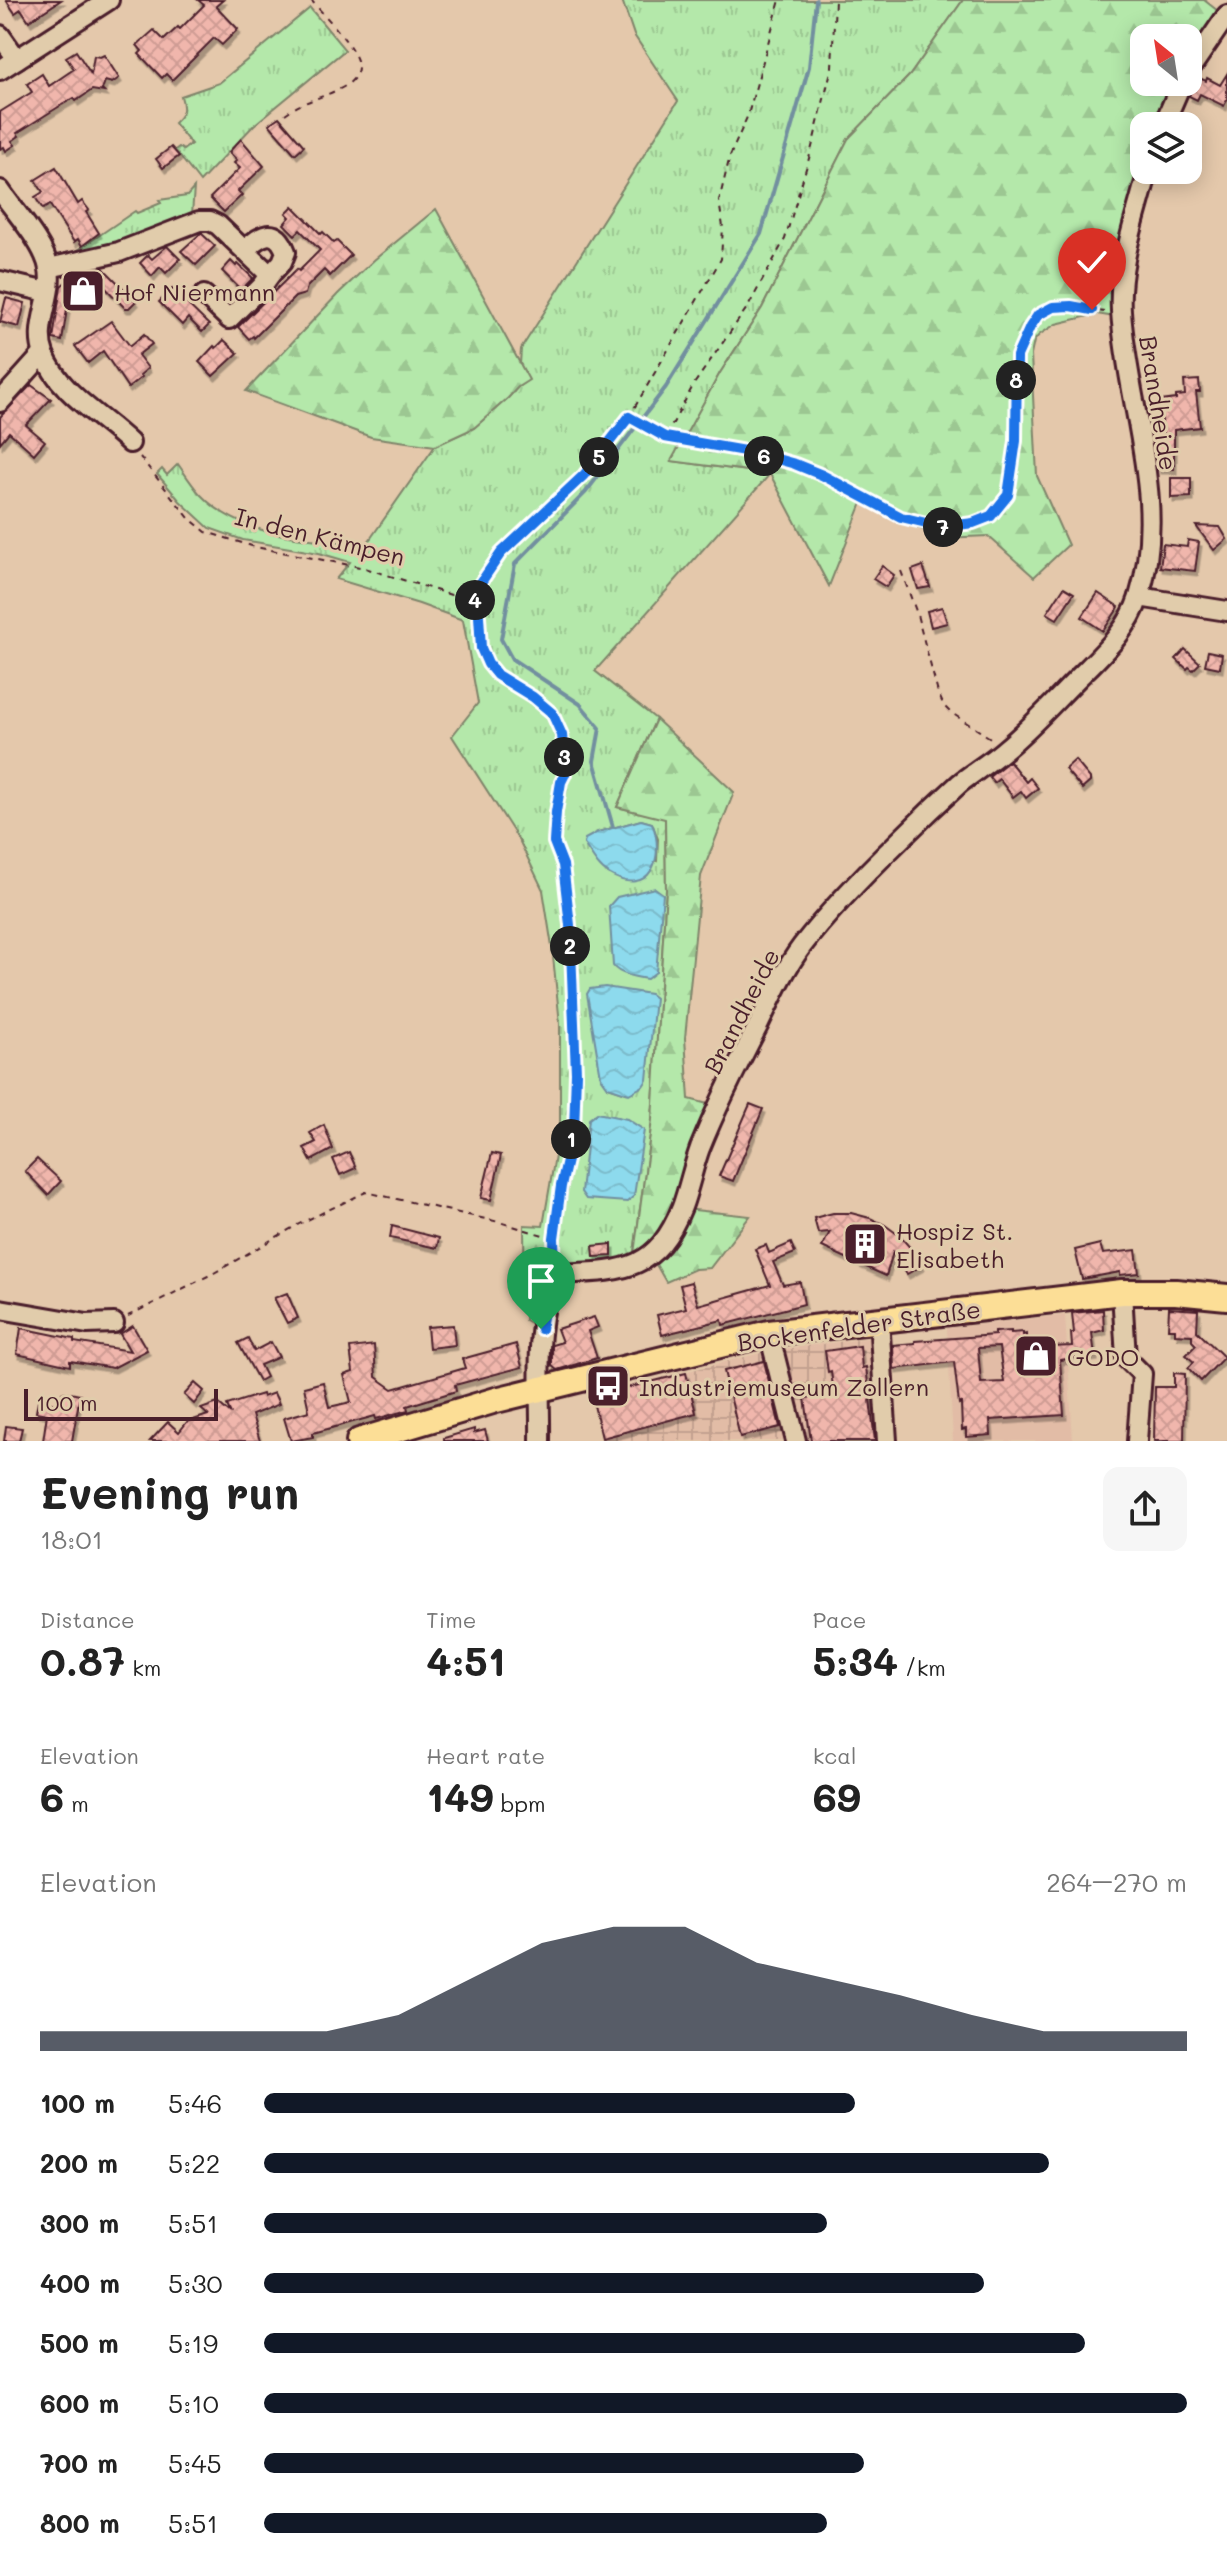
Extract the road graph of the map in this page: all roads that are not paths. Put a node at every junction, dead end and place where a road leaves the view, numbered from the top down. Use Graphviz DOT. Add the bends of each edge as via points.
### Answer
graph roads {
  1 [pos="109,0"];
  2 [pos="1227,15"];
  3 [pos="0,35"];
  4 [pos="1202,52"];
  5 [pos="17,59"];
  6 [pos="0,70"];
  7 [pos="1144,184"];
  8 [pos="0,190"];
  9 [pos="245,250"];
  10 [pos="49,268"];
  11 [pos="270,275"];
  12 [pos="0,281"];
  13 [pos="47,292"];
  14 [pos="204,295"];
  15 [pos="43,354"];
  16 [pos="0,402"];
  17 [pos="130,443"];
  18 [pos="1139,597"];
  19 [pos="1227,611"];
  20 [pos="1122,1292"];
  21 [pos="1227,1297"];
  22 [pos="0,1309"];
  23 [pos="879,1319"];
  24 [pos="114,1323"];
  25 [pos="769,1333"];
  26 [pos="541,1390"];
  27 [pos="396,1436"];
  28 [pos="359,1441"];
  29 [pos="540,1441"];
  30 [pos="796,1441"];
  31 [pos="887,1441"];
  32 [pos="1137,1441"];
  1 -- 5 [label="street"];
  2 -- 4 [label="street"];
  3 -- 5 [label="street"];
  5 -- 6 [label="street"];
  7 -- 18 [label="street, Brandheide" via="1124,263 1121,316 1149,494"];
  8 -- 10 [label="street"];
  9 -- 10 [label="street" via="218,225 199,221 119,252"];
  9 -- 11 [label="street"];
  9 -- 11 [label="street" via="258,237 280,239 286,252"];
  10 -- 13 [label="street"];
  11 -- 14 [label="street" via="229,319"];
  12 -- 13 [label="street"];
  13 -- 15 [label="street"];
  15 -- 16 [label="street"];
  15 -- 17 [label="street" via="65,385"];
  18 -- 19 [label="street"];
  18 -- 26 [label="street, Brandheide" via="1108,648 1006,749 899,840 802,946 740,1062 660,1247 626,1267 555,1274 541,1329"];
  20 -- 21 [label="main road, Bockenfelder Straße"];
  20 -- 23 [label="main road, Bockenfelder Straße"];
  20 -- 32 [label="street" via="1126,1358 1142,1374"];
  22 -- 24 [label="street" via="87,1324"];
  23 -- 25 [label="main road, Bockenfelder Straße"];
  23 -- 31 [label="street"];
  25 -- 26 [label="main road, Bockenfelder Straße"];
  25 -- 30 [label="street"];
  26 -- 27 [label="main road, Bockenfelder Straße" via="496,1400"];
  26 -- 29 [label="street"];
  27 -- 28 [label="main road, Bockenfelder Straße"];
}
